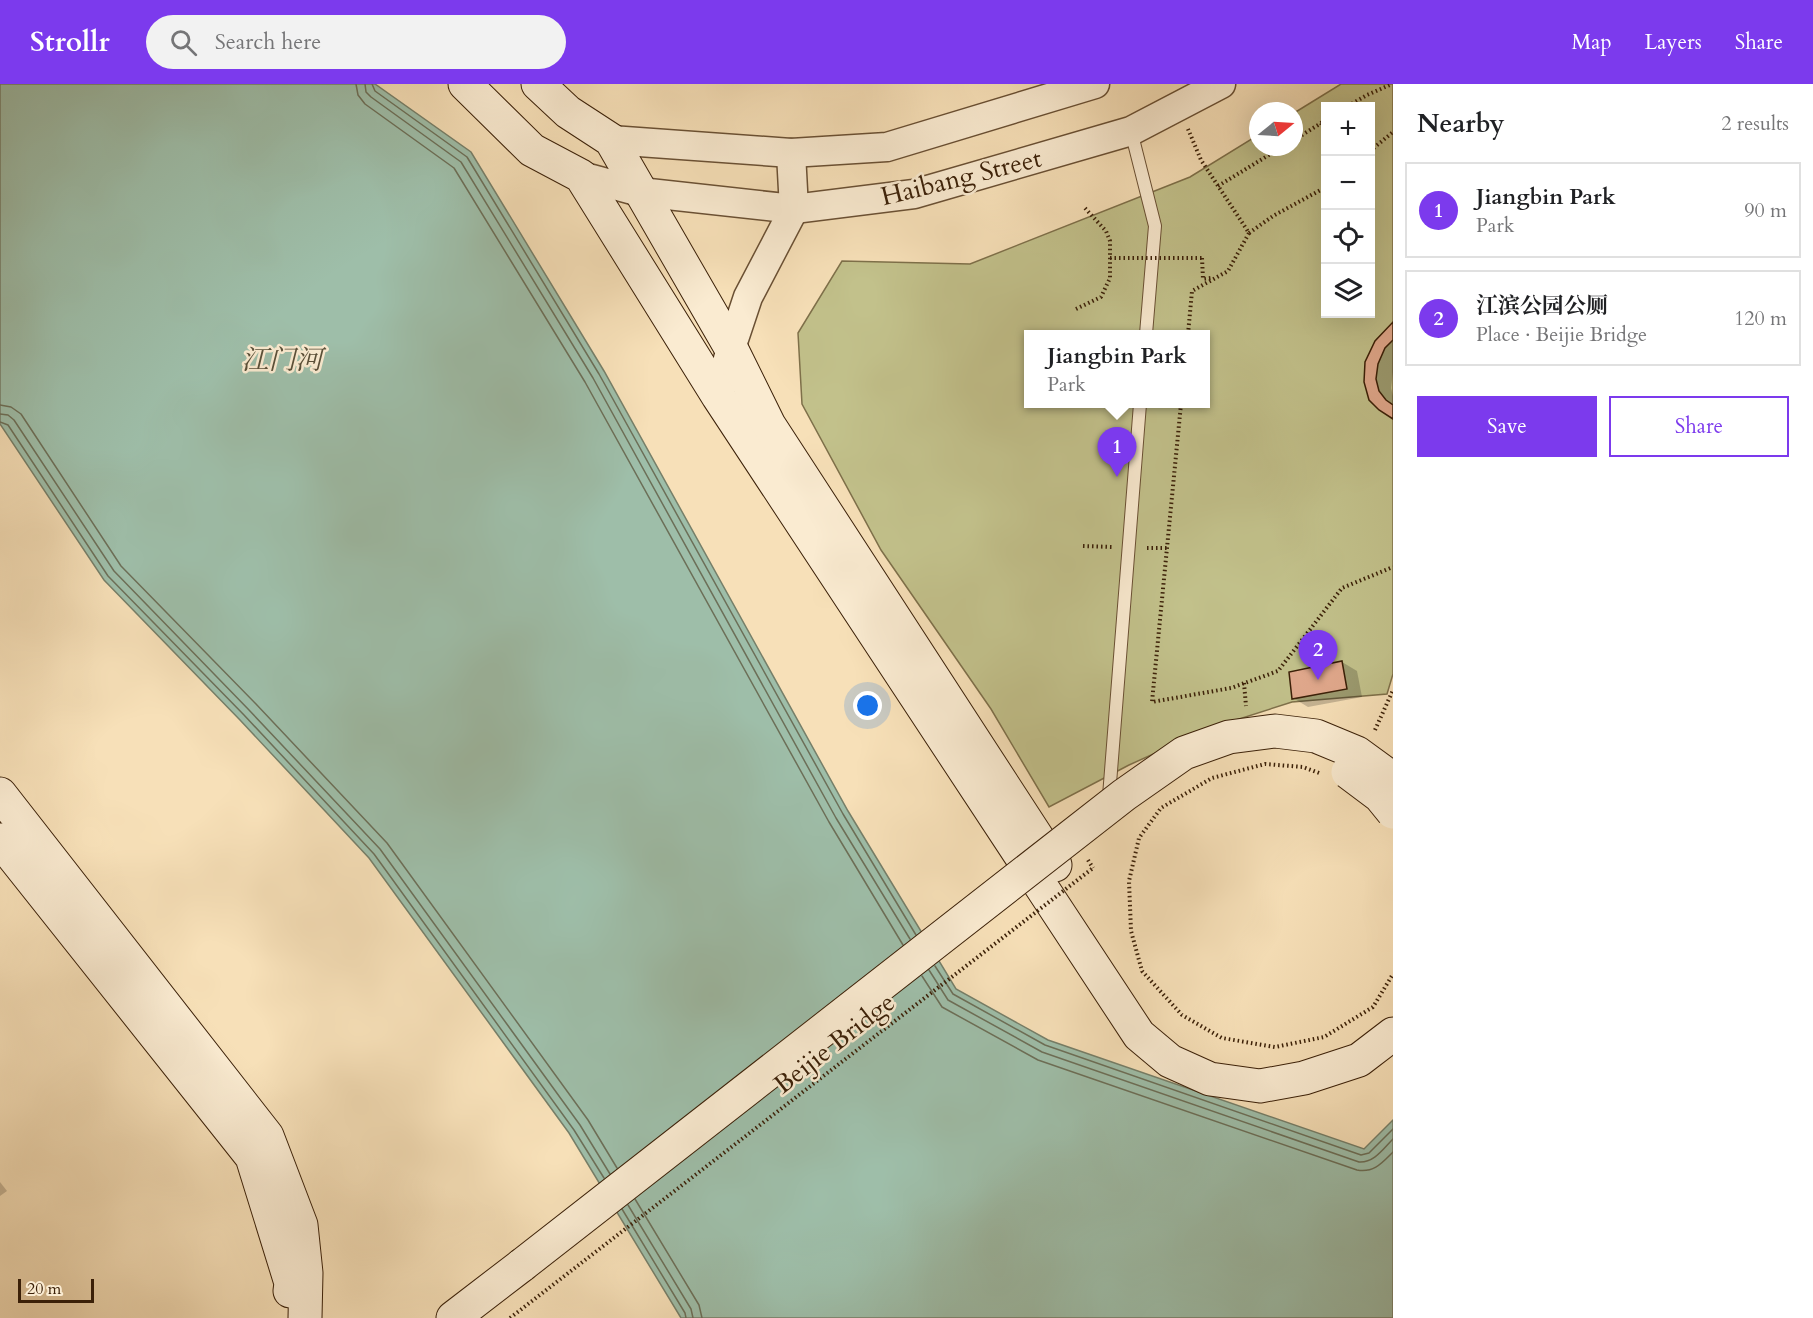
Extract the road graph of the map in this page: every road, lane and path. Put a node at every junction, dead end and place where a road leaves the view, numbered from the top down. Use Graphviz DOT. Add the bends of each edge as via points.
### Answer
graph roads {
  1 [pos="465,84"];
  2 [pos="538,84"];
  3 [pos="1095,84"];
  4 [pos="1221,84"];
  5 [pos="1392,84"];
  6 [pos="1355,102"];
  7 [pos="1178,106"];
  8 [pos="1321,123"];
  9 [pos="1131,131"];
  10 [pos="1393,132"];
  11 [pos="1303,134"];
  12 [pos="611,140"];
  13 [pos="1375,148"];
  14 [pos="790,153"];
  15 [pos="1267,156"];
  16 [pos="581,176"];
  17 [pos="1218,186"];
  18 [pos="1321,190"];
  19 [pos="640,192"];
  20 [pos="1084,207"];
  21 [pos="794,209"];
  22 [pos="1249,233"];
  23 [pos="1110,258"];
  24 [pos="1215,278"];
  25 [pos="1076,309"];
  26 [pos="1146,330"];
  27 [pos="1188,330"];
  28 [pos="731,348"];
  29 [pos="718,396"];
  30 [pos="1140,408"];
  31 [pos="1181,408"];
  32 [pos="1393,567"];
  33 [pos="1322,774"];
  34 [pos="1393,779"];
  35 [pos="0,794"];
  36 [pos="1123,800"];
  37 [pos="1393,812"];
  38 [pos="0,840"];
  39 [pos="1093,868"];
  40 [pos="1393,974"];
  41 [pos="1393,1007"];
  42 [pos="1147,1027"];
  43 [pos="1393,1034"];
  44 [pos="527,1271"];
  45 [pos="286,1318"];
  46 [pos="305,1318"];
  47 [pos="453,1318"];
  48 [pos="482,1318"];
  49 [pos="510,1318"];
  1 -- 16 [label="main road" via="532,150"];
  2 -- 12 [label="main road" via="568,112"];
  3 -- 14 [label="street, Haibang Street" via="887,147"];
  4 -- 7 [label="street, Haibang Street"];
  5 -- 6 [label="path"];
  7 -- 9 [label="street, Haibang Street"];
  7 -- 17 [label="path" via="1201,160"];
  8 -- 11 [label="path"];
  9 -- 21 [label="street, Haibang Street" via="914,194"];
  9 -- 26 [label="lane" via="1155,226"];
  10 -- 13 [label="path"];
  12 -- 14 [label="street, Haibang Street"];
  12 -- 19 [label="main road"];
  14 -- 21 [label="street"];
  15 -- 17 [label="path"];
  16 -- 19 [label="street, Haibang Street"];
  16 -- 29 [label="main road"];
  17 -- 22 [label="path"];
  18 -- 22 [label="path"];
  19 -- 21 [label="street, Haibang Street"];
  19 -- 28 [label="main road"];
  20 -- 23 [label="path" via="1106,231"];
  21 -- 28 [label="street" via="748,297"];
  22 -- 24 [label="path" via="1228,271"];
  23 -- 24 [label="path, bridge" via="1202,258 1203,279"];
  23 -- 25 [label="path" via="1110,278 1101,297"];
  24 -- 27 [label="path" via="1192,291"];
  28 -- 29 [label="street"];
  28 -- 42 [label="main road" via="770,425"];
  29 -- 42 [label="main road"];
  30 -- 36 [label="lane"];
  31 -- 32 [label="path" via="1152,702 1231,688 1278,671 1342,588"];
  33 -- 40 [label="path" via="1303,767 1265,764 1212,778 1161,808 1139,838 1129,881 1131,931 1142,971 1182,1015 1222,1038 1275,1047 1324,1037 1372,1007"];
  34 -- 36 [label="main road, bridge" via="1357,753 1316,736 1275,731 1229,737 1184,753"];
  35 -- 46 [label="main road" via="267,1136 301,1226"];
  36 -- 37 [label="main road, bridge" via="1231,757 1276,751 1311,755 1346,771 1380,796"];
  36 -- 44 [label="main road, Beijie Bridge"];
  38 -- 45 [label="main road" via="252,1157 291,1283"];
  39 -- 49 [label="path, bridge"];
  41 -- 42 [label="main road" via="1387,1017 1351,1044 1299,1060 1259,1065 1212,1056"];
  42 -- 43 [label="main road" via="1170,1061 1210,1079 1260,1086 1304,1078 1359,1060"];
  44 -- 47 [label="main road"];
  44 -- 48 [label="main road"];
}
